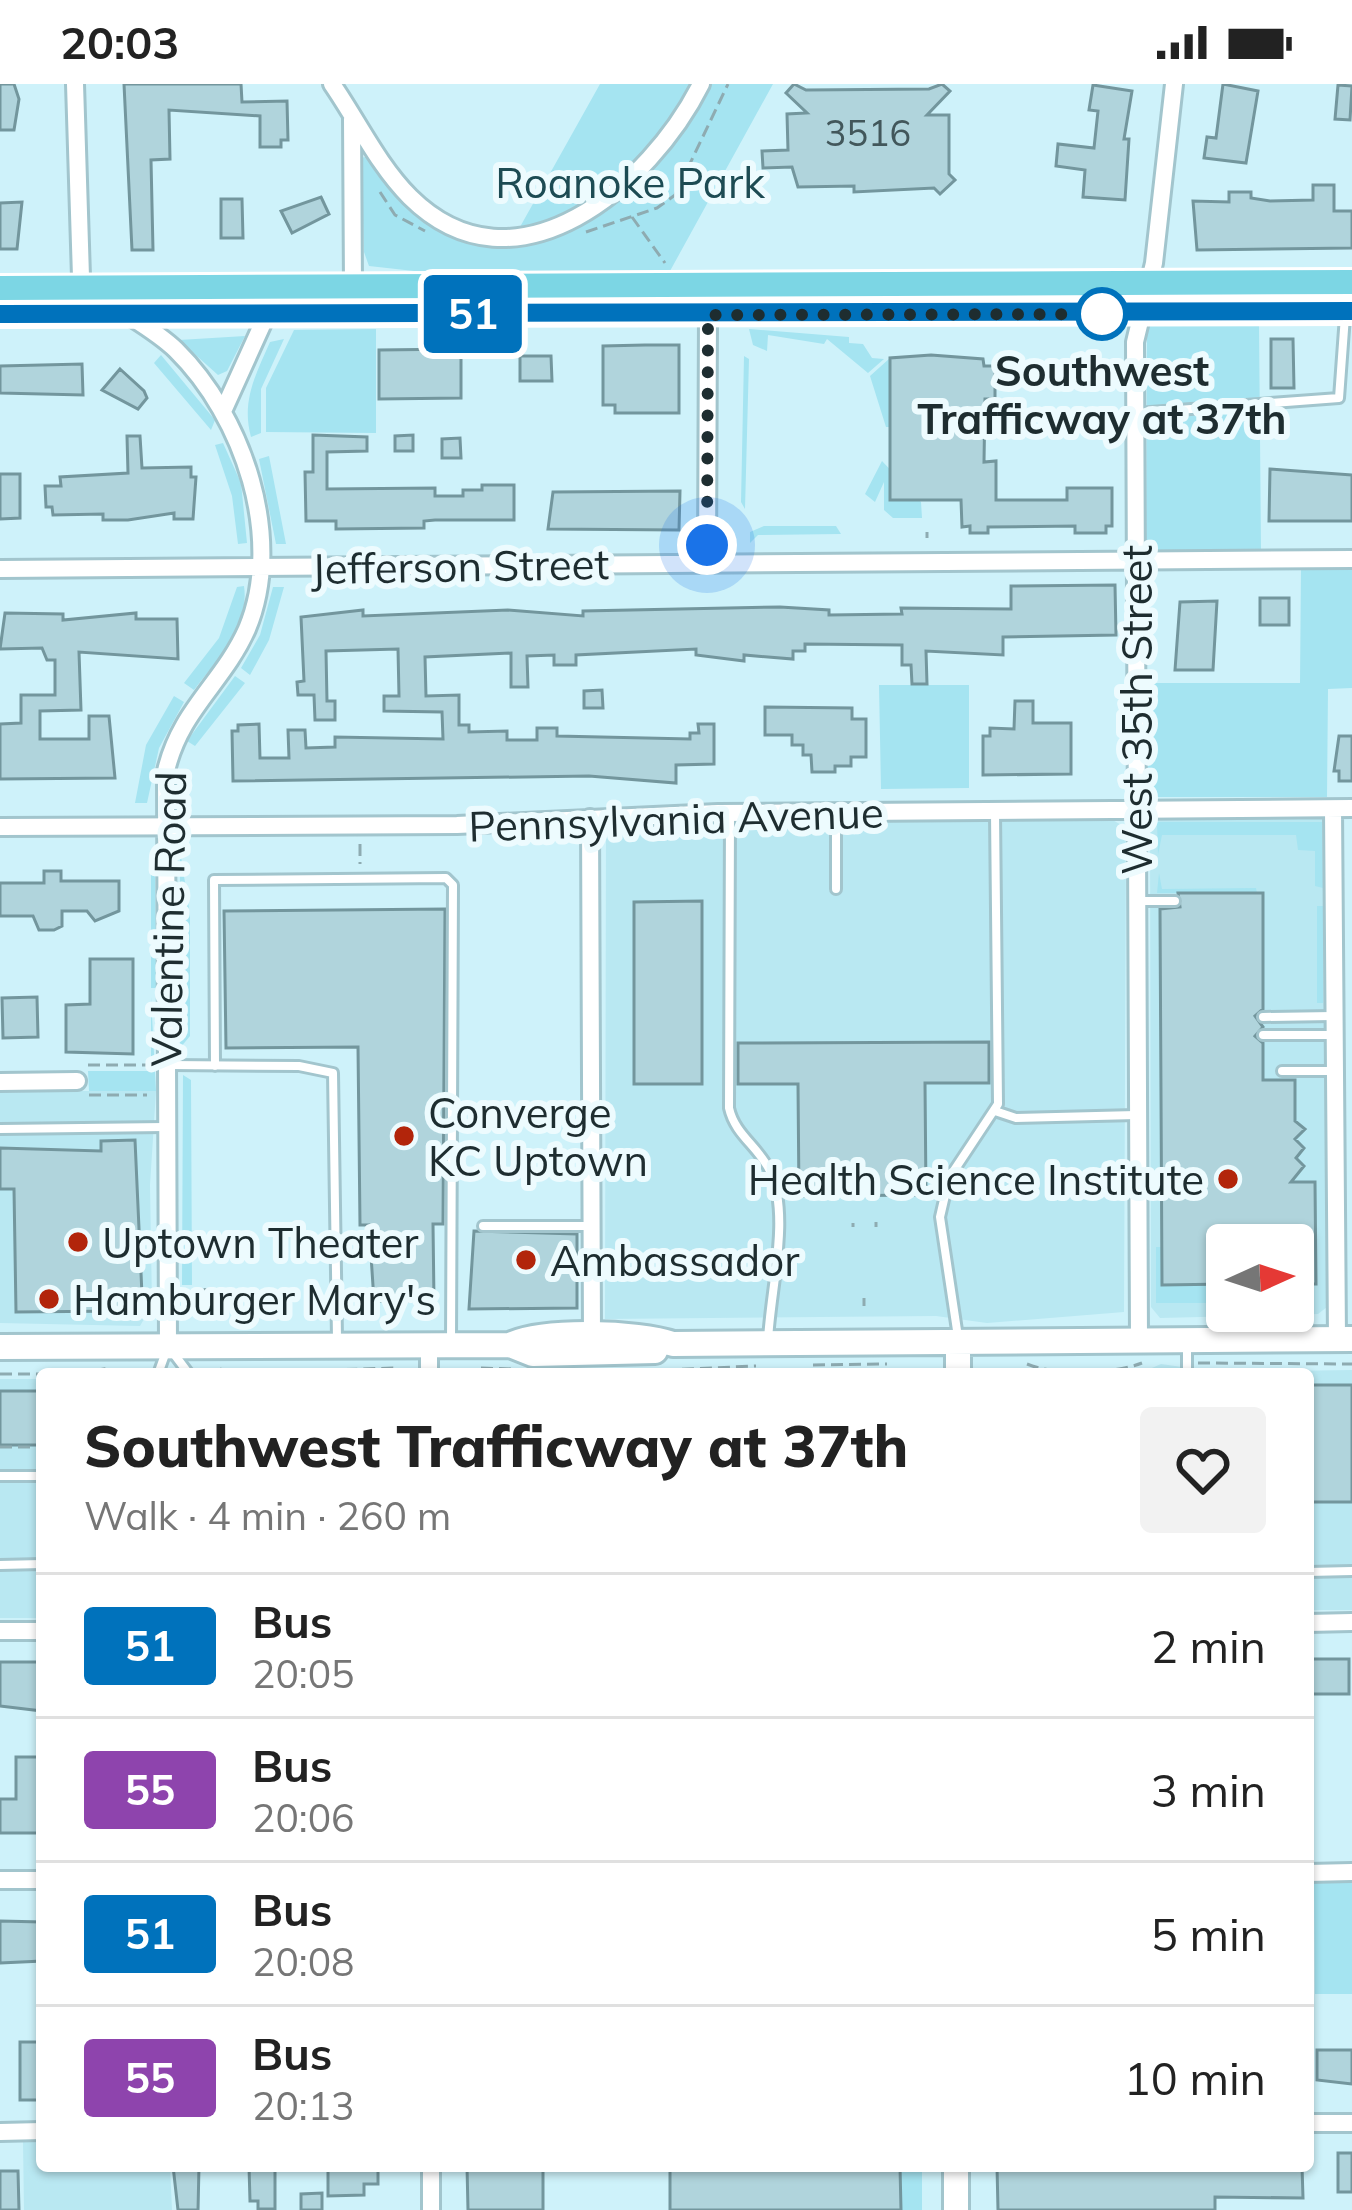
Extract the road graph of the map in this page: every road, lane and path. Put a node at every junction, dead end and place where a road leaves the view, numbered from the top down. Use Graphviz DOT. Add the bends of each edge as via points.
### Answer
graph roads {
  1 [pos="75,84"];
  2 [pos="332,84"];
  3 [pos="700,84"];
  4 [pos="728,84"];
  5 [pos="1174,84"];
  6 [pos="352,117"];
  7 [pos="384,163"];
  8 [pos="631,215"];
  9 [pos="424,231"];
  10 [pos="580,233"];
  11 [pos="669,268"];
  12 [pos="1148,282"];
  13 [pos="1352,282"];
  14 [pos="353,286"];
  15 [pos="89,287"];
  16 [pos="0,288"];
  17 [pos="1348,311"];
  18 [pos="0,314"];
  19 [pos="126,314"];
  20 [pos="267,314"];
  21 [pos="1141,314"];
  22 [pos="708,315"];
  23 [pos="224,409"];
  24 [pos="1136,413"];
  25 [pos="1352,560"];
  26 [pos="1135,561"];
  27 [pos="707,563"];
  28 [pos="260,568"];
  29 [pos="0,569"];
  30 [pos="1136,807"];
  31 [pos="1342,808"];
  32 [pos="995,811"];
  33 [pos="730,813"];
  34 [pos="836,813"];
  35 [pos="590,818"];
  36 [pos="163,826"];
  37 [pos="0,827"];
  38 [pos="360,843"];
  39 [pos="360,853"];
  40 [pos="836,890"];
  41 [pos="1136,901"];
  42 [pos="1174,901"];
  43 [pos="1263,1016"];
  44 [pos="1334,1025"];
  45 [pos="1263,1035"];
  46 [pos="158,1065"];
  47 [pos="215,1066"];
  48 [pos="1335,1070"];
  49 [pos="1282,1071"];
  50 [pos="85,1081"];
  51 [pos="0,1082"];
  52 [pos="150,1095"];
  53 [pos="995,1111"];
  54 [pos="1137,1114"];
  55 [pos="166,1127"];
  56 [pos="0,1129"];
  57 [pos="483,1226"];
  58 [pos="591,1226"];
  59 [pos="206,1288"];
  60 [pos="863,1298"];
  61 [pos="141,1299"];
  62 [pos="148,1300"];
  63 [pos="864,1306"];
  64 [pos="205,1313"];
  65 [pos="592,1336"];
  66 [pos="1345,1339"];
  67 [pos="958,1342"];
  68 [pos="673,1344"];
  69 [pos="440,1345"];
  70 [pos="510,1345"];
  71 [pos="168,1346"];
  72 [pos="337,1346"];
  73 [pos="0,1347"];
  74 [pos="1144,1350"];
  75 [pos="1187,1350"];
  76 [pos="768,1353"];
  77 [pos="1018,1361"];
  78 [pos="893,1362"];
  79 [pos="805,1364"];
  80 [pos="1352,1364"];
  81 [pos="473,1365"];
  82 [pos="402,1366"];
  83 [pos="126,1367"];
  84 [pos="215,1367"];
  85 [pos="119,1368"];
  86 [pos="160,1368"];
  87 [pos="184,1368"];
  88 [pos="218,1368"];
  89 [pos="396,1368"];
  90 [pos="431,1368"];
  91 [pos="512,1368"];
  92 [pos="667,1368"];
  93 [pos="958,1368"];
  94 [pos="1040,1368"];
  95 [pos="1125,1368"];
  96 [pos="1187,1368"];
  97 [pos="0,1374"];
  98 [pos="36,1374"];
  99 [pos="36,1447"];
  100 [pos="0,1448"];
  101 [pos="0,1476"];
  102 [pos="36,1476"];
  103 [pos="36,1564"];
  104 [pos="0,1565"];
  105 [pos="1352,1571"];
  106 [pos="1314,1572"];
  107 [pos="1314,1622"];
  108 [pos="1352,1622"];
  109 [pos="0,1631"];
  110 [pos="36,1631"];
  111 [pos="1352,1872"];
  112 [pos="1314,1873"];
  113 [pos="0,1880"];
  114 [pos="36,1880"];
  115 [pos="1314,2123"];
  116 [pos="1352,2123"];
  117 [pos="0,2132"];
  118 [pos="36,2132"];
  119 [pos="431,2172"];
  120 [pos="956,2172"];
  121 [pos="431,2210"];
  122 [pos="956,2210"];
  1 -- 15 [label="street" via="77,262"];
  2 -- 6 [label="street"];
  3 -- 7 [label="street" via="682,121 633,179 596,208 542,232 477,234 448,225 410,197"];
  4 -- 8 [label="path" via="675,195"];
  5 -- 12 [label="street, West 35th Street"];
  6 -- 7 [label="street"];
  6 -- 14 [label="street"];
  7 -- 9 [label="path" via="373,171 387,208"];
  8 -- 10 [label="path"];
  8 -- 11 [label="path"];
  12 -- 13 [label="main road"];
  12 -- 14 [label="main road"];
  12 -- 21 [label="street, West 35th Street"];
  14 -- 15 [label="main road"];
  15 -- 16 [label="main road"];
  15 -- 19 [label="street, Valentine Road"];
  17 -- 21 [label="main road"];
  17 -- 24 [label="lane" via="1339,398"];
  18 -- 19 [label="main road"];
  19 -- 20 [label="main road"];
  19 -- 23 [label="street, Valentine Road" via="173,347"];
  20 -- 22 [label="main road"];
  20 -- 23 [label="street"];
  21 -- 22 [label="main road"];
  21 -- 24 [label="street, West 35th Street"];
  22 -- 27 [label="street"];
  23 -- 28 [label="street, Valentine Road" via="251,481"];
  24 -- 26 [label="street, West 35th Street"];
  25 -- 26 [label="street, Jefferson Street"];
  26 -- 27 [label="street, Jefferson Street"];
  26 -- 30 [label="street, West 35th Street"];
  27 -- 28 [label="street, Jefferson Street"];
  28 -- 29 [label="street, Jefferson Street"];
  28 -- 36 [label="street, Valentine Road" via="255,609 237,650 172,742"];
  30 -- 31 [label="street, Pennsylvania Avenue"];
  30 -- 32 [label="street, Pennsylvania Avenue"];
  30 -- 41 [label="street, West 35th Street"];
  31 -- 44 [label="street"];
  32 -- 34 [label="street, Pennsylvania Avenue"];
  32 -- 53 [label="lane"];
  33 -- 34 [label="street, Pennsylvania Avenue"];
  33 -- 35 [label="street, Pennsylvania Avenue"];
  33 -- 76 [label="lane" via="729,1108 734,1128 770,1169 779,1198"];
  34 -- 40 [label="lane"];
  35 -- 36 [label="street, Pennsylvania Avenue"];
  35 -- 58 [label="street"];
  36 -- 37 [label="street, Pennsylvania Avenue"];
  36 -- 46 [label="street, Valentine Road"];
  38 -- 39 [label="path"];
  41 -- 42 [label="lane"];
  41 -- 54 [label="street, West 35th Street"];
  43 -- 44 [label="lane"];
  44 -- 45 [label="lane"];
  44 -- 48 [label="street"];
  46 -- 47 [label="lane"];
  46 -- 50 [label="path"];
  46 -- 55 [label="street, Valentine Road"];
  47 -- 69 [label="lane" via="214,880 453,884"];
  47 -- 72 [label="lane" via="333,1073"];
  48 -- 49 [label="lane"];
  48 -- 66 [label="street"];
  50 -- 51 [label="street"];
  50 -- 52 [label="path"];
  53 -- 54 [label="lane" via="1016,1118"];
  53 -- 67 [label="lane" via="942,1198"];
  54 -- 74 [label="street, West 35th Street"];
  55 -- 56 [label="lane"];
  55 -- 71 [label="street, Valentine Road"];
  57 -- 58 [label="lane"];
  58 -- 65 [label="street"];
  59 -- 64 [label="path"];
  60 -- 63 [label="path"];
  61 -- 62 [label="path"];
  65 -- 68 [label="main road"];
  65 -- 70 [label="main road"];
  66 -- 75 [label="main road"];
  67 -- 74 [label="main road"];
  67 -- 76 [label="main road"];
  67 -- 93 [label="main road"];
  68 -- 70 [label="main road" via="647,1353 532,1354"];
  68 -- 76 [label="main road"];
  69 -- 70 [label="main road"];
  69 -- 72 [label="main road"];
  69 -- 90 [label="street"];
  71 -- 72 [label="main road"];
  71 -- 73 [label="main road"];
  71 -- 86 [label="lane"];
  71 -- 87 [label="lane"];
  74 -- 75 [label="main road"];
  74 -- 95 [label="path"];
  75 -- 80 [label="path"];
  75 -- 96 [label="lane"];
  76 -- 92 [label="path"];
  77 -- 94 [label="path"];
  78 -- 79 [label="path"];
  81 -- 91 [label="path"];
  82 -- 89 [label="path"];
  83 -- 85 [label="path"];
  84 -- 88 [label="path"];
  97 -- 98 [label="path"];
  99 -- 100 [label="path"];
  101 -- 102 [label="lane"];
  103 -- 104 [label="lane"];
  105 -- 106 [label="lane"];
  107 -- 108 [label="street"];
  109 -- 110 [label="street"];
  111 -- 112 [label="street"];
  113 -- 114 [label="street"];
  115 -- 116 [label="street"];
  117 -- 118 [label="street"];
  119 -- 121 [label="street"];
  120 -- 122 [label="main road"];
}
